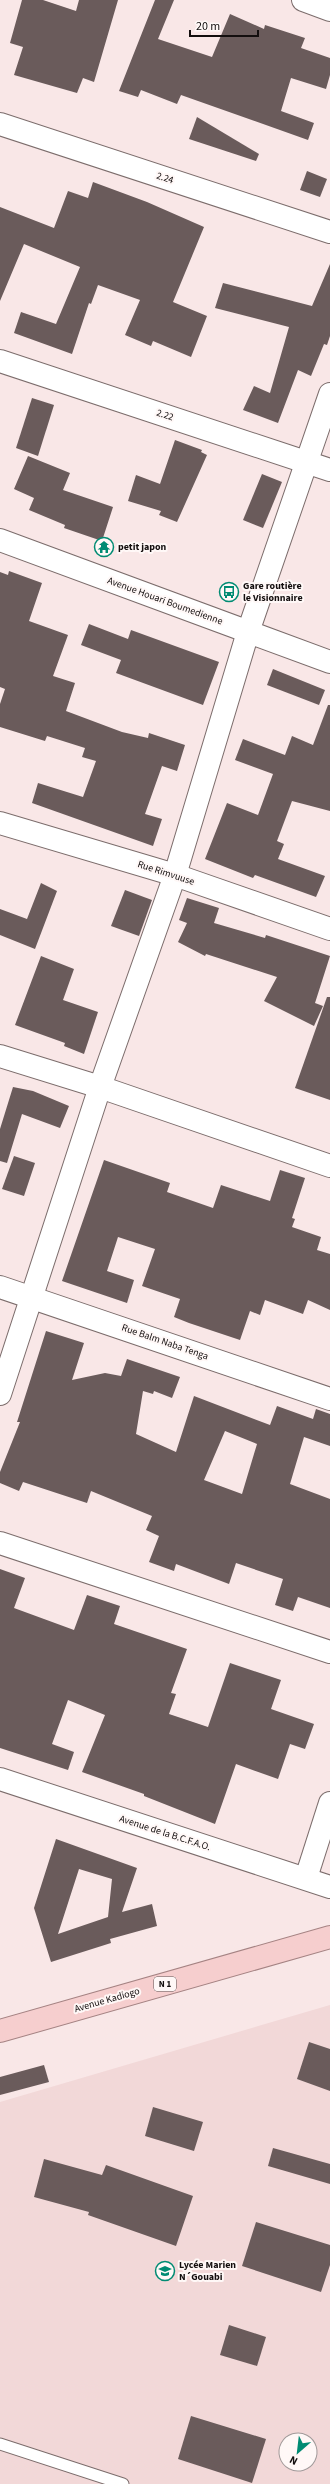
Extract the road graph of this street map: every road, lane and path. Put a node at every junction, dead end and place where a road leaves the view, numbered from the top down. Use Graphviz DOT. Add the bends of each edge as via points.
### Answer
graph roads {
  1 [pos="303,0"];
  2 [pos="330,10"];
  3 [pos="0,124"];
  4 [pos="330,232"];
  5 [pos="0,360"];
  6 [pos="330,394"];
  7 [pos="306,462"];
  8 [pos="330,470"];
  9 [pos="0,540"];
  10 [pos="248,632"];
  11 [pos="330,662"];
  12 [pos="0,823"];
  13 [pos="175,875"];
  14 [pos="330,929"];
  15 [pos="0,1056"];
  16 [pos="100,1087"];
  17 [pos="330,1166"];
  18 [pos="0,1287"];
  19 [pos="32,1296"];
  20 [pos="0,1394"];
  21 [pos="330,1399"];
  22 [pos="0,1543"];
  23 [pos="330,1652"];
  24 [pos="0,1779"];
  25 [pos="330,1803"];
  26 [pos="306,1878"];
  27 [pos="330,1887"];
  28 [pos="330,1937"];
  29 [pos="0,2031"];
  30 [pos="0,2444"];
  31 [pos="123,2484"];
  1 -- 2 [label="street"];
  3 -- 4 [label="street, 2.24"];
  5 -- 7 [label="street, 2.22"];
  6 -- 7 [label="street"];
  7 -- 8 [label="street, 2.22"];
  7 -- 10 [label="street"];
  9 -- 10 [label="street, Avenue Houari Boumedienne"];
  10 -- 11 [label="street, Avenue Houari Boumedienne"];
  10 -- 13 [label="street"];
  12 -- 13 [label="street, Rue Rimvuuse"];
  13 -- 14 [label="street, Rue Rimvuuse"];
  13 -- 16 [label="street"];
  15 -- 16 [label="street"];
  16 -- 17 [label="street"];
  16 -- 19 [label="street"];
  18 -- 19 [label="street, Rue Balm Naba Tenga"];
  19 -- 20 [label="street"];
  19 -- 21 [label="street, Rue Balm Naba Tenga"];
  22 -- 23 [label="street"];
  24 -- 26 [label="street, Avenue de la B.C.F.A.O."];
  25 -- 26 [label="street"];
  26 -- 27 [label="street, Avenue de la B.C.F.A.O."];
  28 -- 29 [label="highway, Avenue Kadiogo / N 1"];
  30 -- 31 [label="lane"];
}
